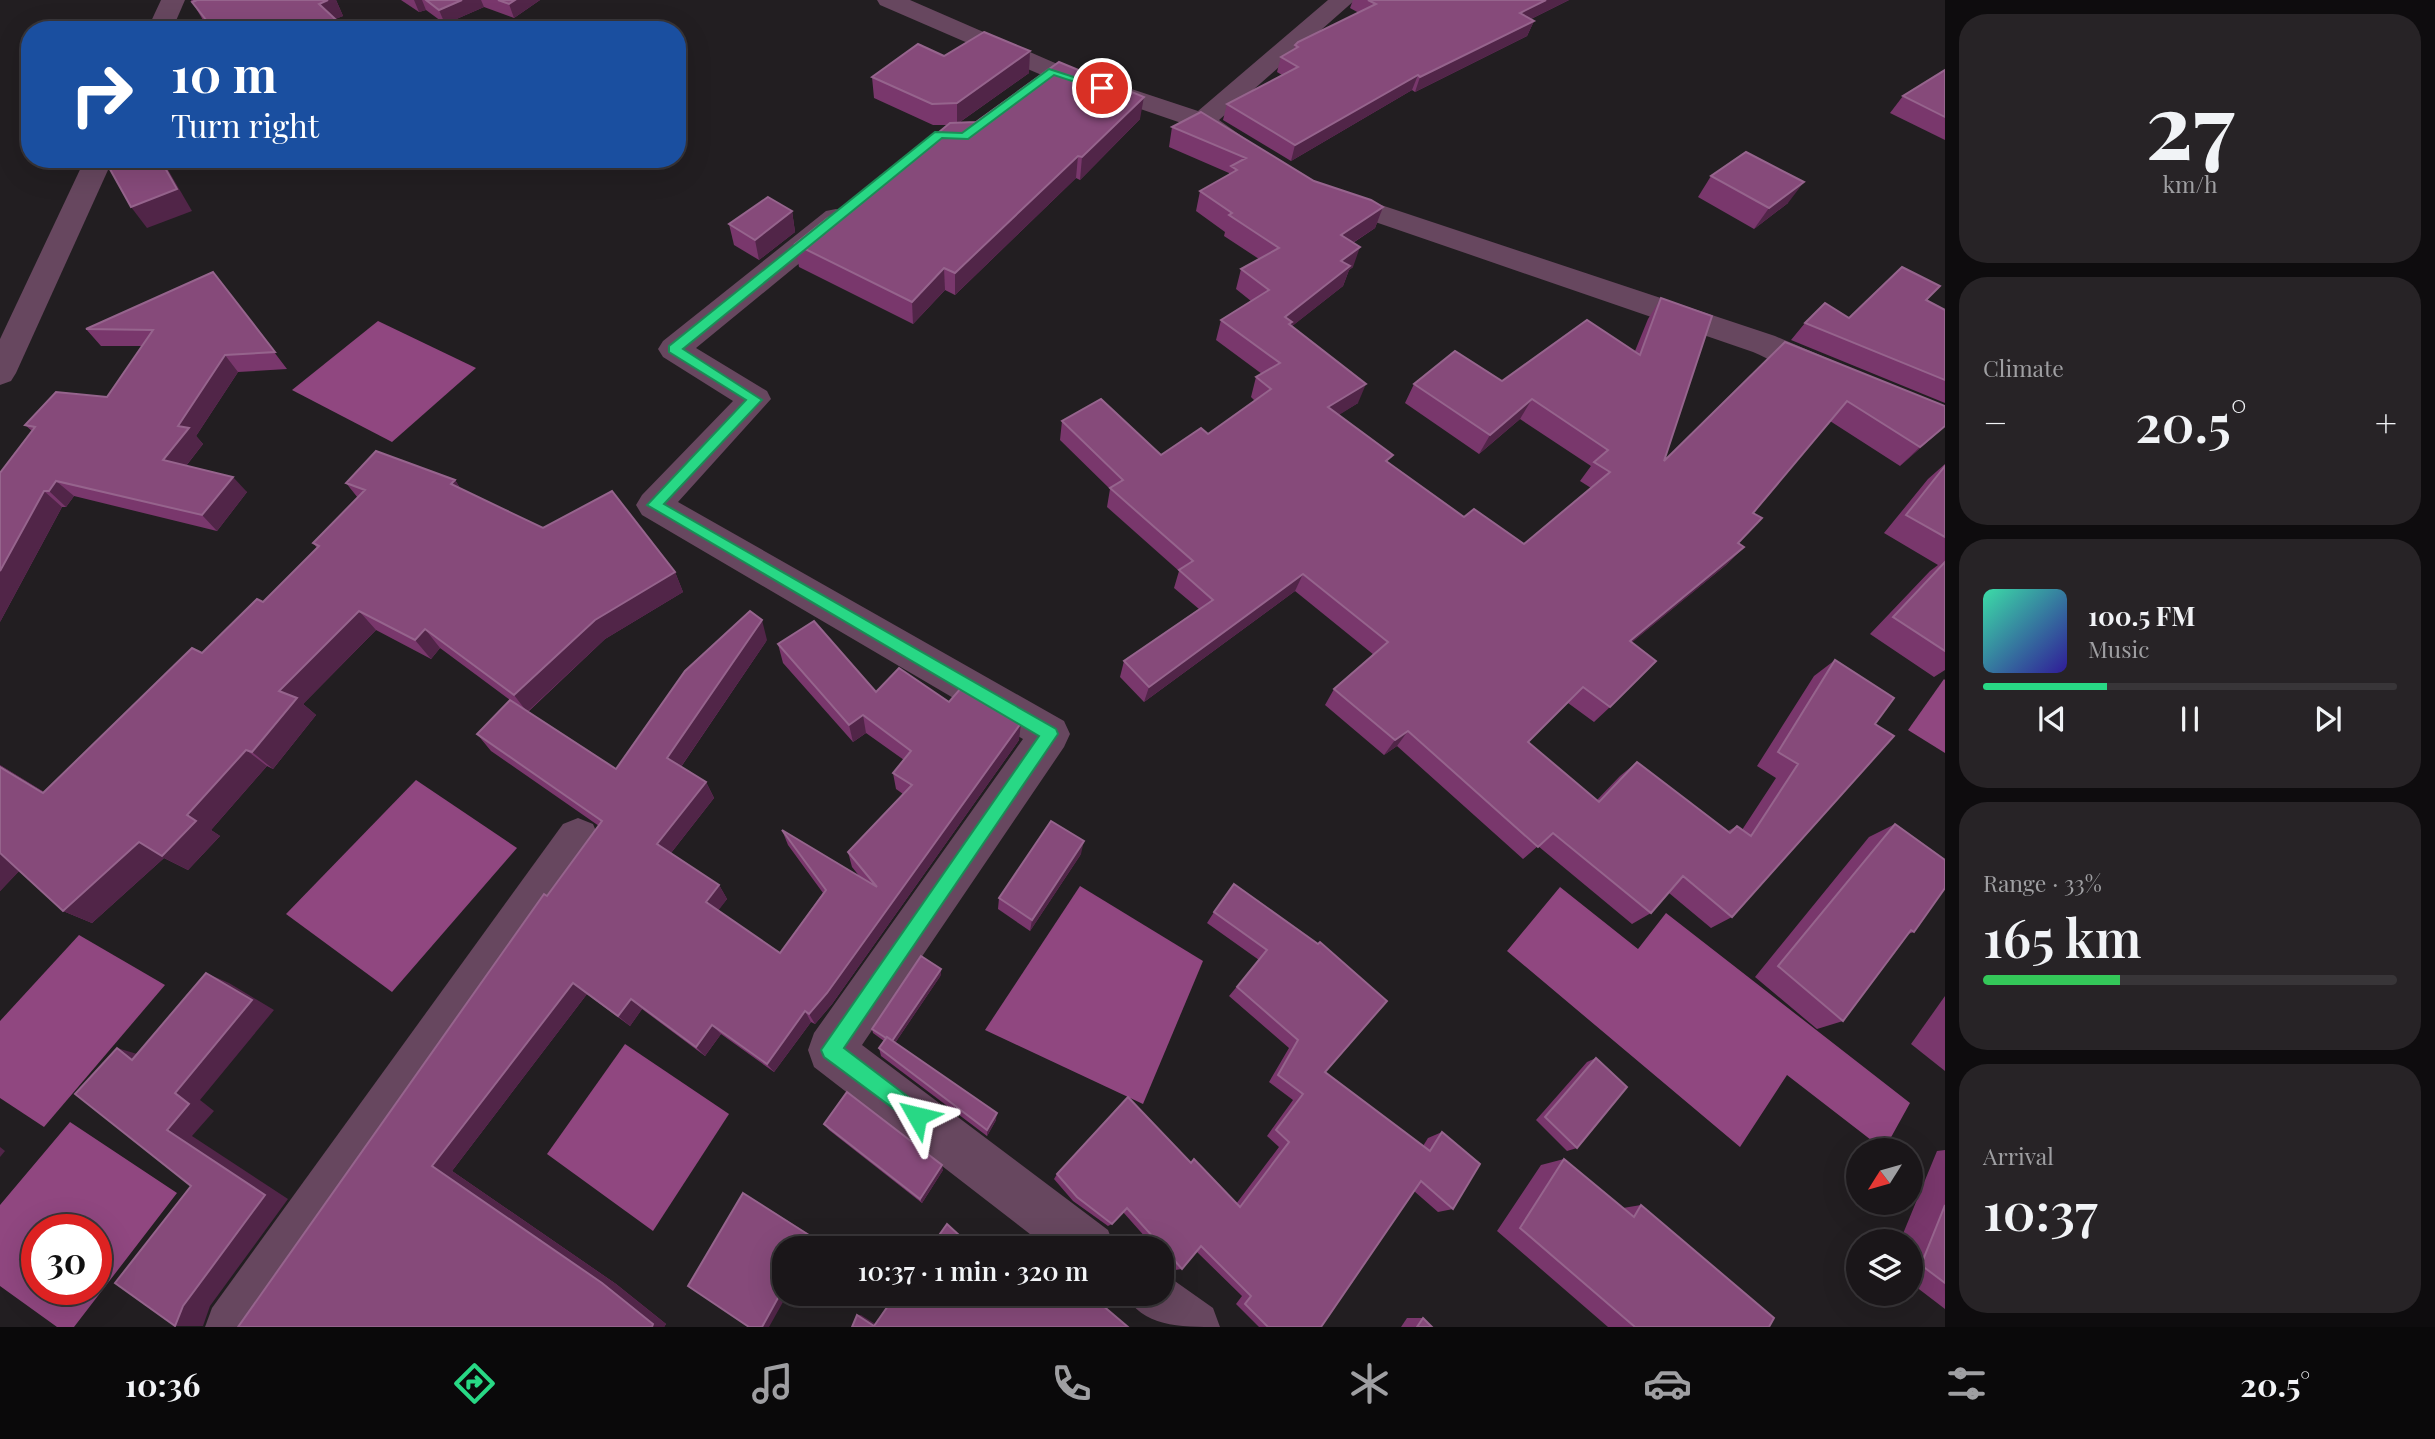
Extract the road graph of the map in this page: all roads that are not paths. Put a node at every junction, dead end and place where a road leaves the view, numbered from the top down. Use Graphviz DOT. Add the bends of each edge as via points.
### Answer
graph roads {
  1 [pos="173,0"];
  2 [pos="889,0"];
  3 [pos="1343,0"];
  4 [pos="163,21"];
  5 [pos="1053,71"];
  6 [pos="1019,96"];
  7 [pos="1202,121"];
  8 [pos="1261,157"];
  9 [pos="95,168"];
  10 [pos="1308,186"];
  11 [pos="865,195"];
  12 [pos="0,373"];
  13 [pos="1855,382"];
  14 [pos="579,838"];
  15 [pos="1074,1236"];
  16 [pos="1167,1306"];
  17 [pos="231,1327"];
  18 [pos="1194,1327"];
  1 -- 4 [label="street"];
  2 -- 5 [label="street"];
  3 -- 7 [label="street"];
  5 -- 6 [label="street"];
  5 -- 7 [label="street"];
  7 -- 8 [label="street"];
  9 -- 12 [label="street"];
  10 -- 13 [label="street" via="1764,345"];
  11 -- 15 [label="street" via="674,349 755,400 654,505 1050,734 831,1050"];
  14 -- 17 [label="street"];
  16 -- 18 [label="street"];
}
